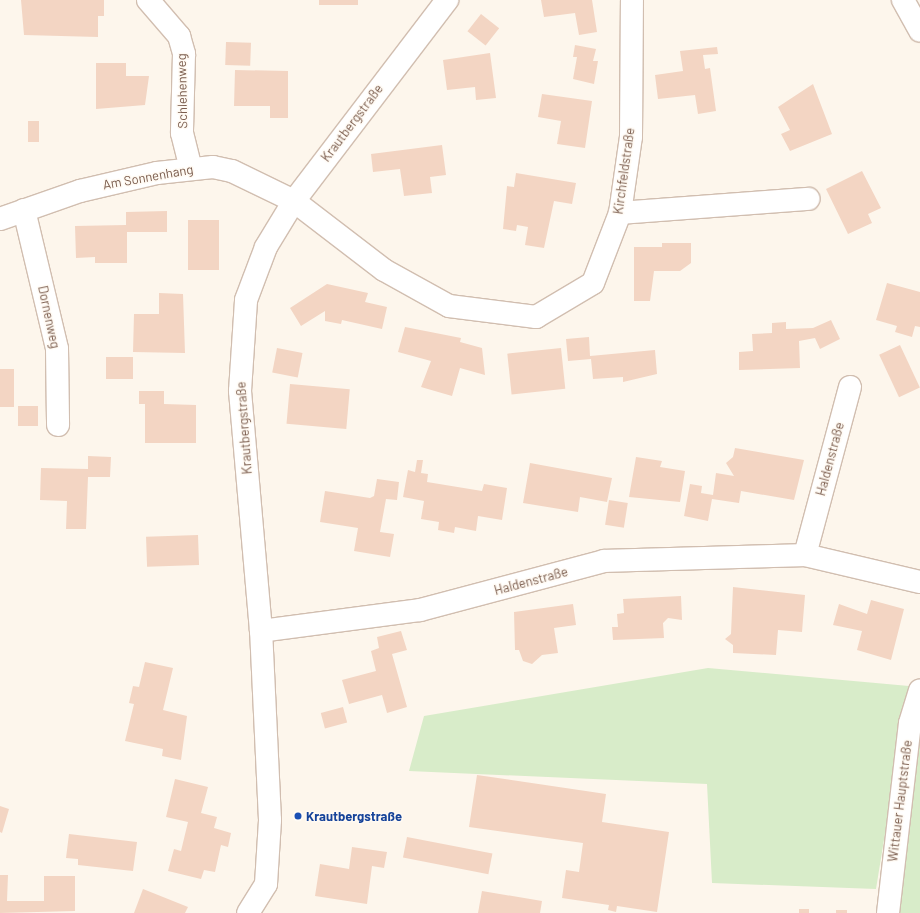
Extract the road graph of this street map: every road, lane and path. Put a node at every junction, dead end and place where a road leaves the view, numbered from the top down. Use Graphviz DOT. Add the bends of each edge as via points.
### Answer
graph roads {
  1 [pos="148,0"];
  2 [pos="447,0"];
  3 [pos="632,0"];
  4 [pos="904,0"];
  5 [pos="920,31"];
  6 [pos="191,168"];
  7 [pos="808,199"];
  8 [pos="294,201"];
  9 [pos="24,210"];
  10 [pos="620,214"];
  11 [pos="0,219"];
  12 [pos="850,386"];
  13 [pos="58,425"];
  14 [pos="804,555"];
  15 [pos="920,582"];
  16 [pos="260,631"];
  17 [pos="920,691"];
  18 [pos="248,913"];
  19 [pos="888,913"];
  1 -- 6 [label="street, Schlehenweg" via="179,36 184,54 182,133"];
  2 -- 8 [label="street, Krautbergstraße"];
  3 -- 10 [label="street, Kirchfeldstraße" via="631,137"];
  4 -- 5 [label="street"];
  6 -- 8 [label="street, Am Sonnenhang" via="232,171"];
  6 -- 9 [label="street, Am Sonnenhang" via="80,190"];
  7 -- 10 [label="street"];
  8 -- 10 [label="street, Kirchfeldstraße" via="384,270 449,306 536,317 593,283"];
  8 -- 16 [label="street, Krautbergstraße" via="266,247 246,300 241,345 240,391"];
  9 -- 11 [label="street, Am Sonnenhang"];
  9 -- 13 [label="street, Dornenweg" via="57,349"];
  12 -- 14 [label="street, Haldenstraße"];
  14 -- 15 [label="street, Haldenstraße"];
  14 -- 16 [label="street, Haldenstraße" via="604,561 420,610"];
  16 -- 18 [label="street, Krautbergstraße" via="270,820 266,884"];
  17 -- 19 [label="street, Wittauer Hauptstraße" via="910,723"];
}
